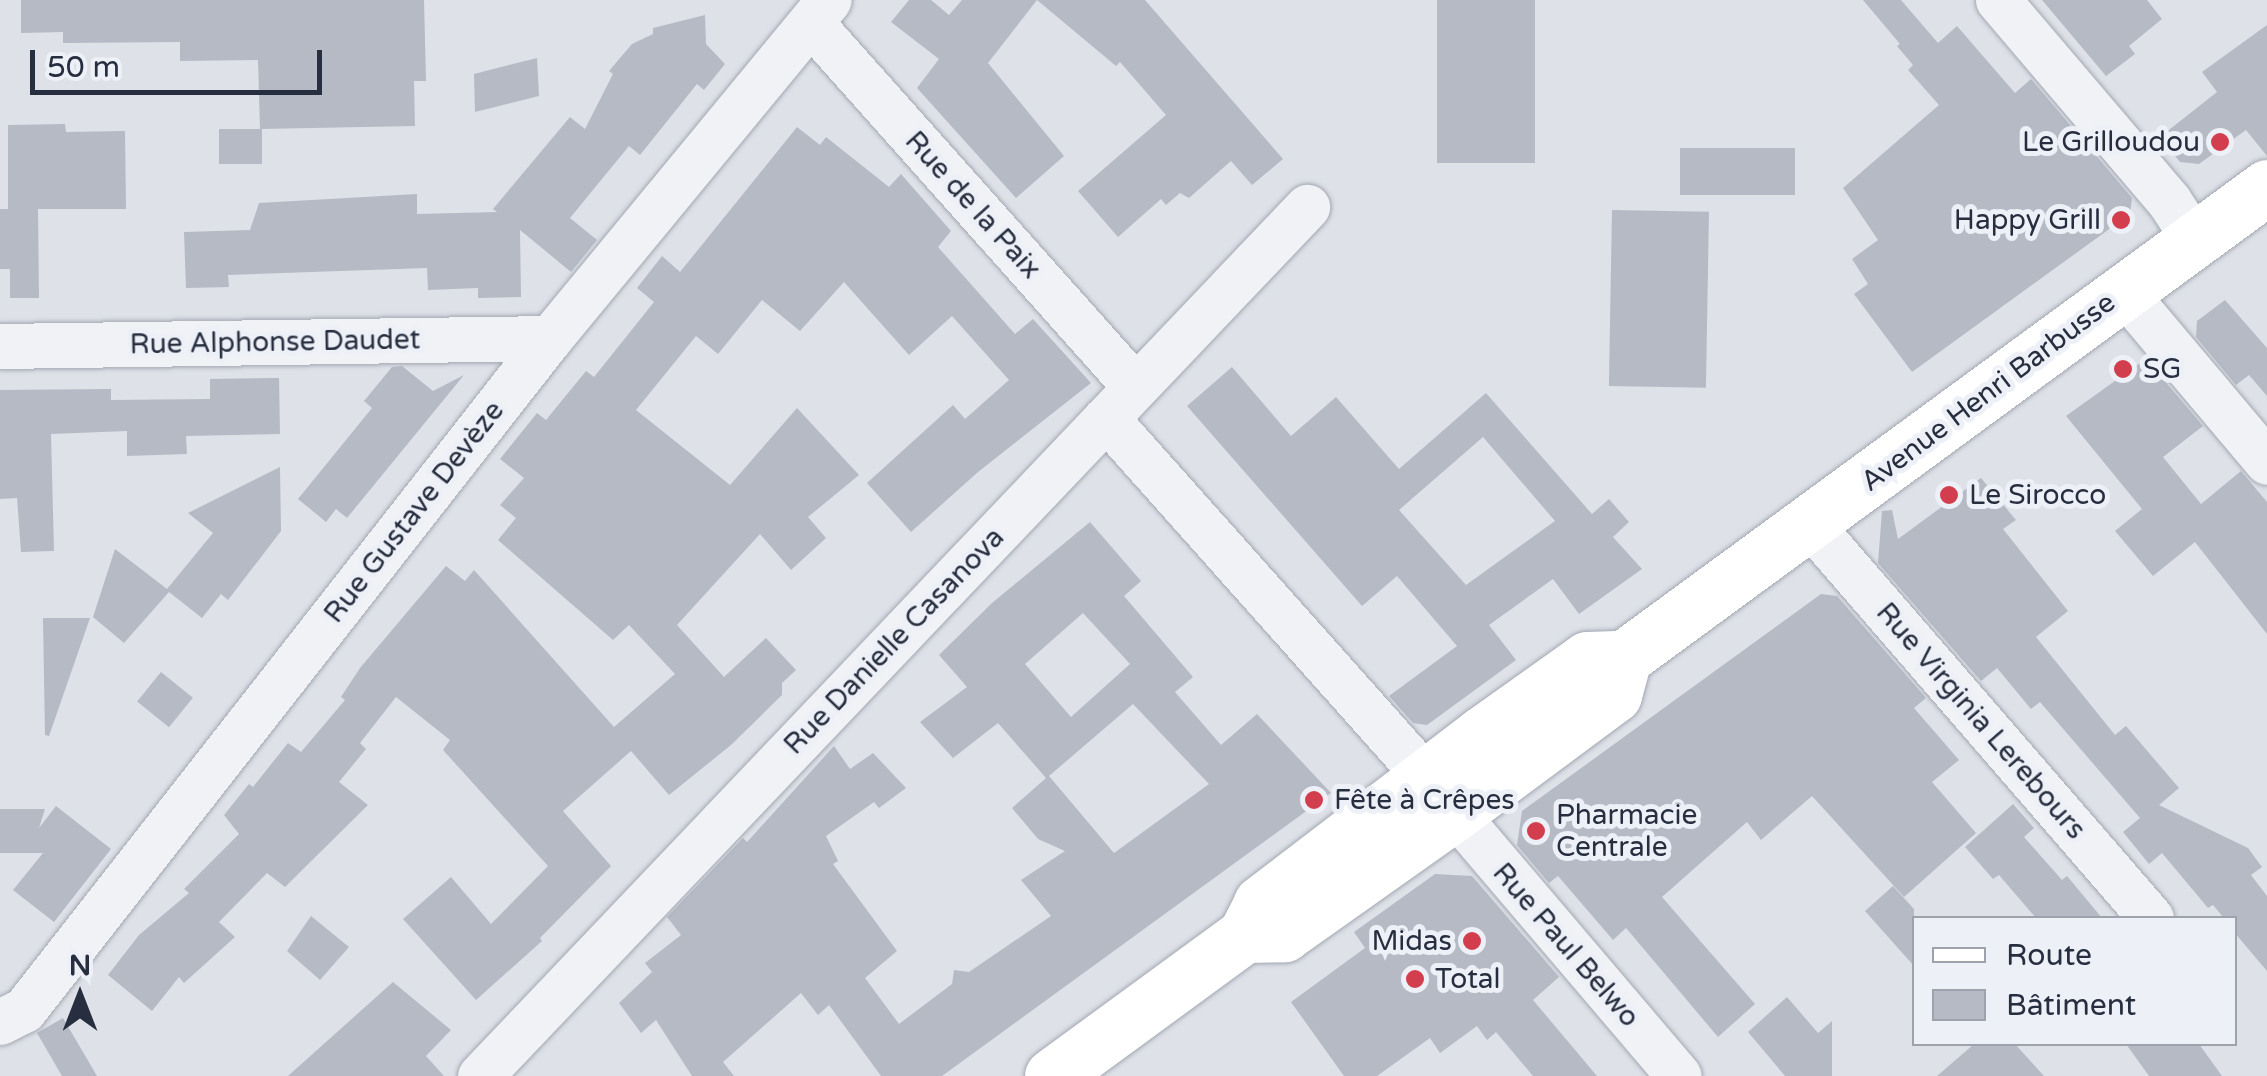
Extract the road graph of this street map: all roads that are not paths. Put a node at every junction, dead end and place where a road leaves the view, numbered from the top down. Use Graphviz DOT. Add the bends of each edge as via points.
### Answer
graph roads {
  1 [pos="1998,0"];
  2 [pos="820,11"];
  3 [pos="2267,187"];
  4 [pos="1307,206"];
  5 [pos="2194,239"];
  6 [pos="2124,292"];
  7 [pos="550,338"];
  8 [pos="0,346"];
  9 [pos="1121,403"];
  10 [pos="2267,462"];
  11 [pos="1810,524"];
  12 [pos="1440,794"];
  13 [pos="2149,916"];
  14 [pos="0,1022"];
  15 [pos="480,1076"];
  16 [pos="1052,1076"];
  17 [pos="1678,1076"];
  1 -- 5 [label="street"];
  2 -- 7 [label="street, Rue Gustave Devèze"];
  2 -- 9 [label="street, Rue de la Paix"];
  3 -- 5 [label="main road, Avenue Henri Barbusse"];
  4 -- 9 [label="street, Rue Danielle Casanova"];
  5 -- 6 [label="main road, Avenue Henri Barbusse"];
  6 -- 10 [label="street"];
  6 -- 11 [label="main road, Avenue Henri Barbusse"];
  7 -- 8 [label="street, Rue Alphonse Daudet"];
  7 -- 14 [label="street, Rue Gustave Devèze" via="24,1010"];
  9 -- 12 [label="street, Rue de la Paix"];
  9 -- 15 [label="street, Rue Danielle Casanova"];
  11 -- 12 [label="main road, Avenue Henri Barbusse" via="1624,658 1587,659"];
  11 -- 13 [label="street, Rue Virginia Lerebours"];
  12 -- 16 [label="main road" via="1261,903 1245,934"];
  12 -- 17 [label="street, Rue Paul Belwo"];
}
